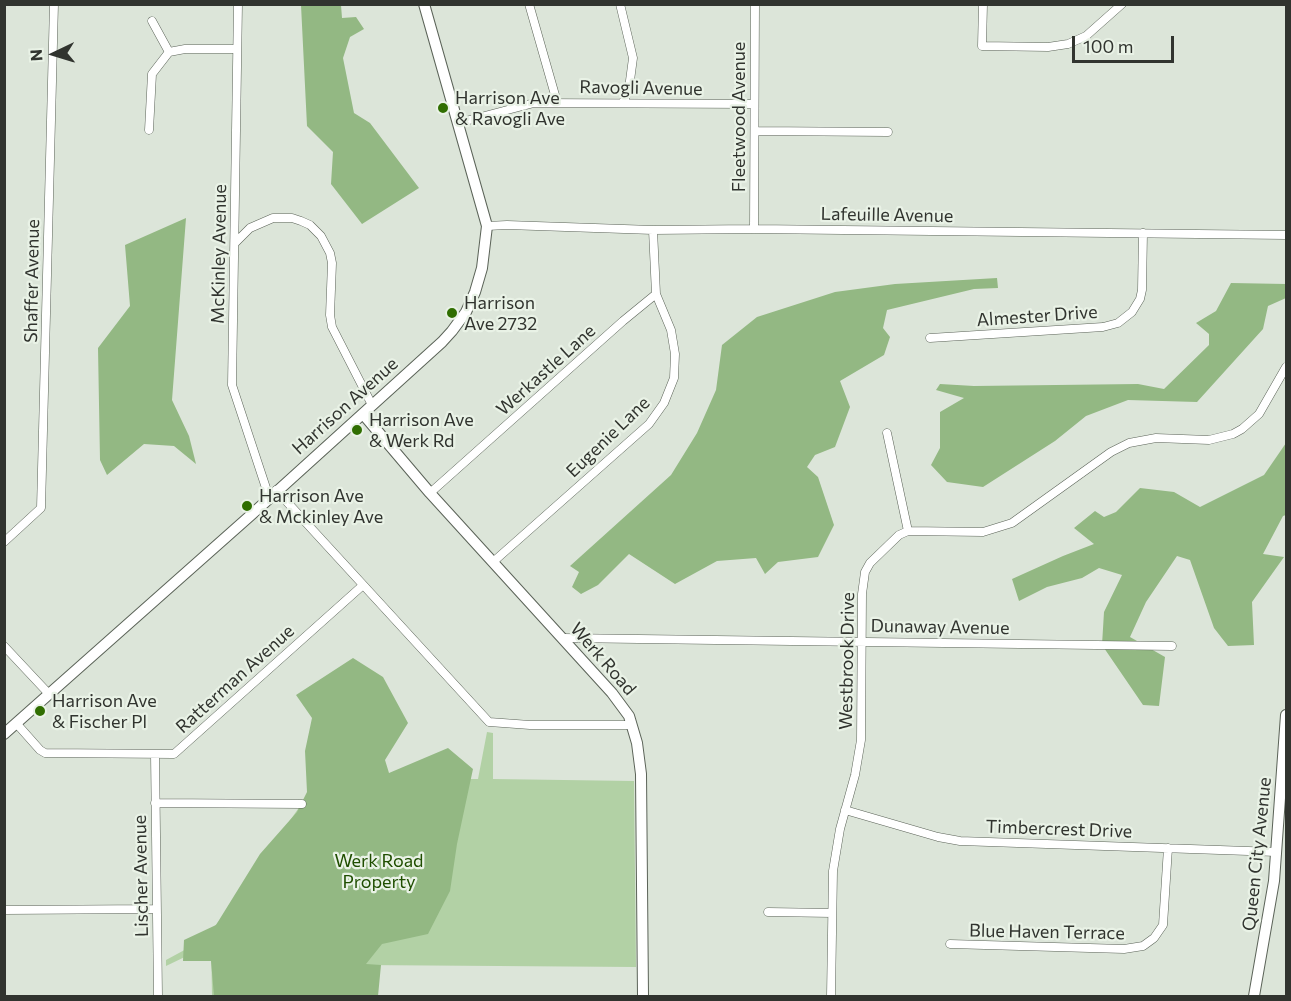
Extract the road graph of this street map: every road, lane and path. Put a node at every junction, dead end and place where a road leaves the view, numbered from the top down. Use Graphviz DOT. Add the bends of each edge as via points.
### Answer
graph roads {
  1 [pos="54,4"];
  2 [pos="238,4"];
  3 [pos="424,4"];
  4 [pos="529,4"];
  5 [pos="620,4"];
  6 [pos="755,4"];
  7 [pos="983,4"];
  8 [pos="1122,4"];
  9 [pos="152,21"];
  10 [pos="237,49"];
  11 [pos="169,52"];
  12 [pos="556,102"];
  13 [pos="623,103"];
  14 [pos="753,104"];
  15 [pos="458,123"];
  16 [pos="148,130"];
  17 [pos="755,131"];
  18 [pos="888,132"];
  19 [pos="487,226"];
  20 [pos="754,229"];
  21 [pos="653,230"];
  22 [pos="1143,233"];
  23 [pos="1287,234"];
  24 [pos="235,243"];
  25 [pos="656,294"];
  26 [pos="930,338"];
  27 [pos="1287,367"];
  28 [pos="372,405"];
  29 [pos="363,414"];
  30 [pos="886,433"];
  31 [pos="430,493"];
  32 [pos="272,494"];
  33 [pos="908,531"];
  34 [pos="4,542"];
  35 [pos="494,562"];
  36 [pos="362,586"];
  37 [pos="563,638"];
  38 [pos="862,641"];
  39 [pos="4,646"];
  40 [pos="1172,646"];
  41 [pos="49,694"];
  42 [pos="1287,715"];
  43 [pos="16,723"];
  44 [pos="632,725"];
  45 [pos="4,734"];
  46 [pos="155,754"];
  47 [pos="155,802"];
  48 [pos="302,804"];
  49 [pos="845,810"];
  50 [pos="1168,848"];
  51 [pos="1277,852"];
  52 [pos="4,909"];
  53 [pos="156,909"];
  54 [pos="768,912"];
  55 [pos="832,913"];
  56 [pos="950,944"];
  57 [pos="158,996"];
  58 [pos="643,996"];
  59 [pos="831,996"];
  60 [pos="1254,996"];
  1 -- 34 [label="street, Shaffer Avenue" via="41,508"];
  2 -- 10 [label="street, McKinley Avenue"];
  3 -- 15 [label="main road, Harrison Avenue"];
  4 -- 12 [label="street"];
  5 -- 13 [label="street" via="633,58"];
  6 -- 14 [label="street, Fleetwood Avenue"];
  7 -- 8 [label="street" via="982,46 1048,47 1086,36"];
  9 -- 11 [label="street"];
  10 -- 11 [label="street"];
  10 -- 24 [label="street, McKinley Avenue"];
  11 -- 16 [label="street" via="152,74"];
  12 -- 13 [label="street, Ravogli Avenue"];
  12 -- 15 [label="street, Ravogli Avenue" via="521,105"];
  13 -- 14 [label="street, Ravogli Avenue"];
  14 -- 17 [label="street, Fleetwood Avenue"];
  15 -- 19 [label="main road, Harrison Avenue"];
  17 -- 18 [label="street"];
  17 -- 20 [label="street, Fleetwood Avenue"];
  19 -- 21 [label="street, Lafeuille Avenue"];
  19 -- 28 [label="main road, Harrison Avenue" via="482,268 466,312 448,335"];
  20 -- 21 [label="street, Lafeuille Avenue"];
  20 -- 22 [label="street, Lafeuille Avenue"];
  21 -- 25 [label="street, Eugenie Lane"];
  22 -- 23 [label="street, Lafeuille Avenue"];
  22 -- 26 [label="street, Almester Drive" via="1140,299 1118,323"];
  24 -- 28 [label="street" via="250,228 273,218 301,221 321,236 332,263 332,327"];
  24 -- 32 [label="street, McKinley Avenue" via="232,385"];
  25 -- 31 [label="street, Werkastle Lane"];
  25 -- 35 [label="street, Eugenie Lane" via="671,330 675,354 674,378 664,403 649,424"];
  27 -- 33 [label="street" via="1259,414 1233,434 1209,440 1156,438 1129,443 1002,528 972,533"];
  28 -- 29 [label="main road, Harrison Avenue"];
  29 -- 31 [label="main road, Werk Road"];
  29 -- 32 [label="main road, Harrison Avenue"];
  30 -- 33 [label="street"];
  31 -- 35 [label="main road, Werk Road"];
  32 -- 36 [label="street, McKinley Avenue"];
  32 -- 41 [label="main road, Harrison Avenue"];
  33 -- 38 [label="street, Westbrook Drive" via="875,556 865,572"];
  35 -- 37 [label="main road, Werk Road"];
  36 -- 44 [label="street, McKinley Avenue" via="489,722"];
  36 -- 46 [label="street, Ratterman Avenue" via="174,754"];
  37 -- 38 [label="street, Dunaway Avenue"];
  37 -- 44 [label="main road, Werk Road" via="612,693"];
  38 -- 40 [label="street, Dunaway Avenue"];
  38 -- 49 [label="street, Westbrook Drive" via="861,740"];
  39 -- 41 [label="street"];
  41 -- 43 [label="main road, Harrison Avenue"];
  42 -- 51 [label="main road, Queen City Avenue"];
  43 -- 45 [label="main road, Harrison Avenue"];
  43 -- 46 [label="street, Ratterman Avenue" via="45,753"];
  44 -- 58 [label="main road, Werk Road" via="641,774"];
  46 -- 47 [label="street, Lischer Avenue"];
  47 -- 48 [label="street"];
  47 -- 53 [label="street, Lischer Avenue"];
  49 -- 50 [label="street, Timbercrest Drive" via="960,841"];
  49 -- 55 [label="street, Westbrook Drive" via="836,849"];
  50 -- 51 [label="street, Timbercrest Drive"];
  50 -- 56 [label="street, Blue Haven Terrace" via="1163,925 1143,946 1124,949"];
  51 -- 60 [label="main road, Queen City Avenue"];
  52 -- 53 [label="street"];
  53 -- 57 [label="street, Lischer Avenue"];
  54 -- 55 [label="street"];
  55 -- 59 [label="street, Westbrook Drive"];
}
